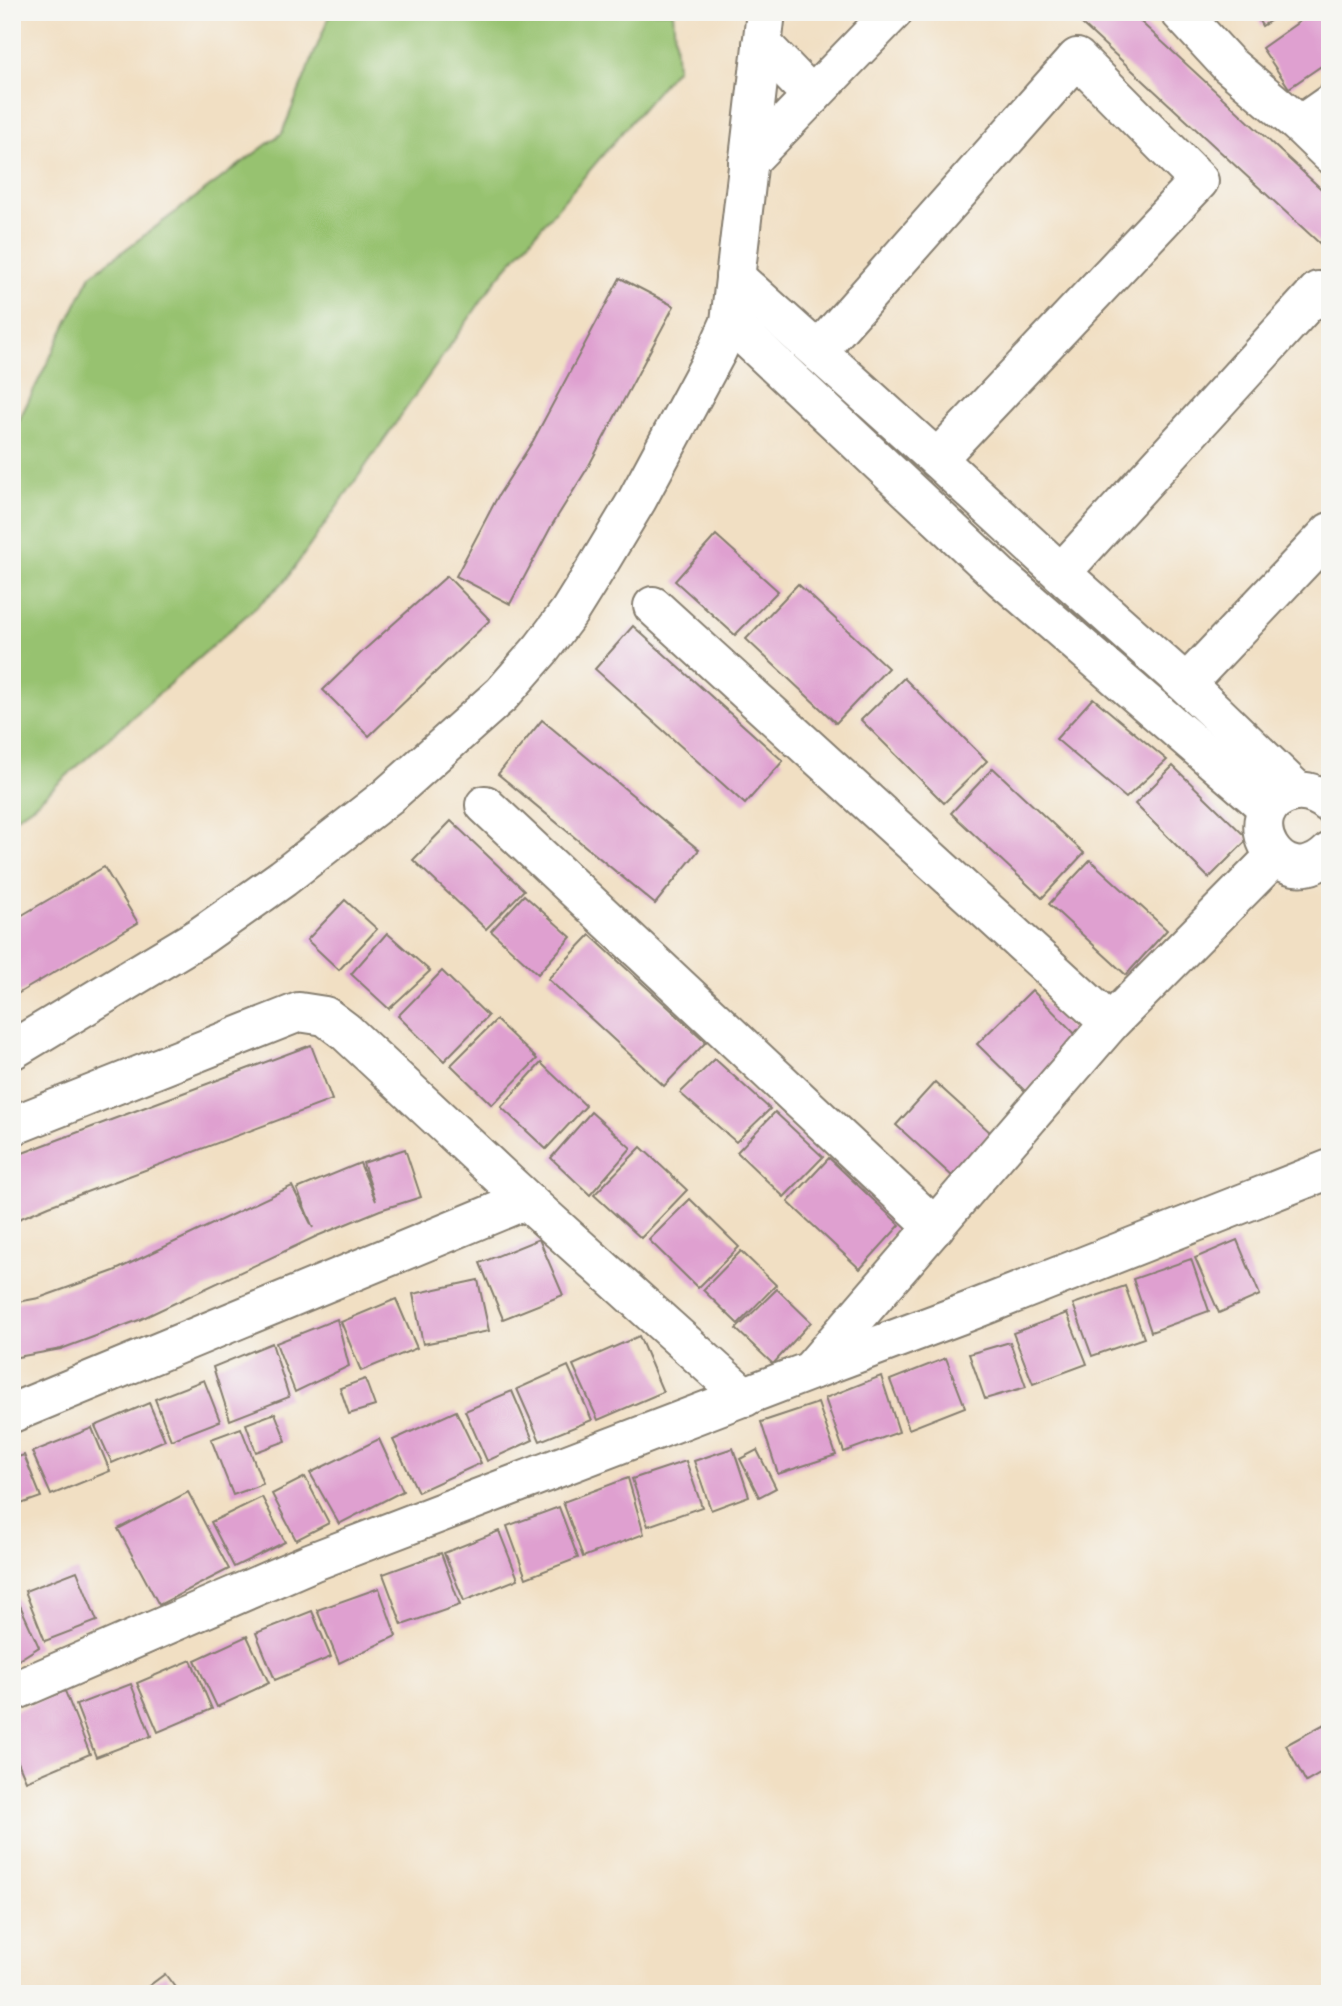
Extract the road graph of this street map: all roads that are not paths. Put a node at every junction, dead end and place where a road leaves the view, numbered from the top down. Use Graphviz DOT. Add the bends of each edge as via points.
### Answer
graph roads {
  1 [pos="893,12"];
  2 [pos="1180,12"];
  3 [pos="764,28"];
  4 [pos="812,96"];
  5 [pos="1315,115"];
  6 [pos="1330,154"];
  7 [pos="748,162"];
  8 [pos="735,277"];
  9 [pos="1330,302"];
  10 [pos="730,322"];
  11 [pos="818,351"];
  12 [pos="937,459"];
  13 [pos="1330,532"];
  14 [pos="1061,573"];
  15 [pos="653,606"];
  16 [pos="1186,684"];
  17 [pos="1311,802"];
  18 [pos="485,805"];
  19 [pos="1274,857"];
  20 [pos="1327,861"];
  21 [pos="1110,1023"];
  22 [pos="12,1050"];
  23 [pos="12,1126"];
  24 [pos="1330,1169"];
  25 [pos="526,1200"];
  26 [pos="935,1227"];
  27 [pos="810,1371"];
  28 [pos="745,1396"];
  29 [pos="12,1413"];
  30 [pos="12,1692"];
  1 -- 4 [label="street"];
  2 -- 5 [label="street" via="1230,65"];
  3 -- 4 [label="street"];
  3 -- 7 [label="street"];
  4 -- 7 [label="street"];
  5 -- 6 [label="street"];
  7 -- 8 [label="street"];
  8 -- 10 [label="street"];
  8 -- 11 [label="street"];
  9 -- 14 [label="street" via="1318,291"];
  10 -- 17 [label="street" via="1002,578"];
  10 -- 22 [label="street" via="637,500 592,575 542,648 502,694 388,796 283,878 201,936"];
  11 -- 12 [label="street"];
  11 -- 12 [label="street" via="1077,58 1199,181"];
  12 -- 14 [label="street"];
  13 -- 16 [label="street"];
  14 -- 16 [label="street"];
  15 -- 21 [label="street"];
  16 -- 17 [label="street"];
  17 -- 19 [label="street" via="1263,825 1265,842"];
  18 -- 26 [label="street"];
  19 -- 20 [label="street" via="1305,867"];
  19 -- 21 [label="street"];
  21 -- 26 [label="street"];
  23 -- 25 [label="street" via="299,1012 325,1016 345,1031"];
  24 -- 27 [label="street"];
  25 -- 28 [label="street"];
  25 -- 29 [label="street"];
  26 -- 27 [label="street"];
  27 -- 28 [label="street"];
  28 -- 30 [label="street" via="312,1562"];
}
